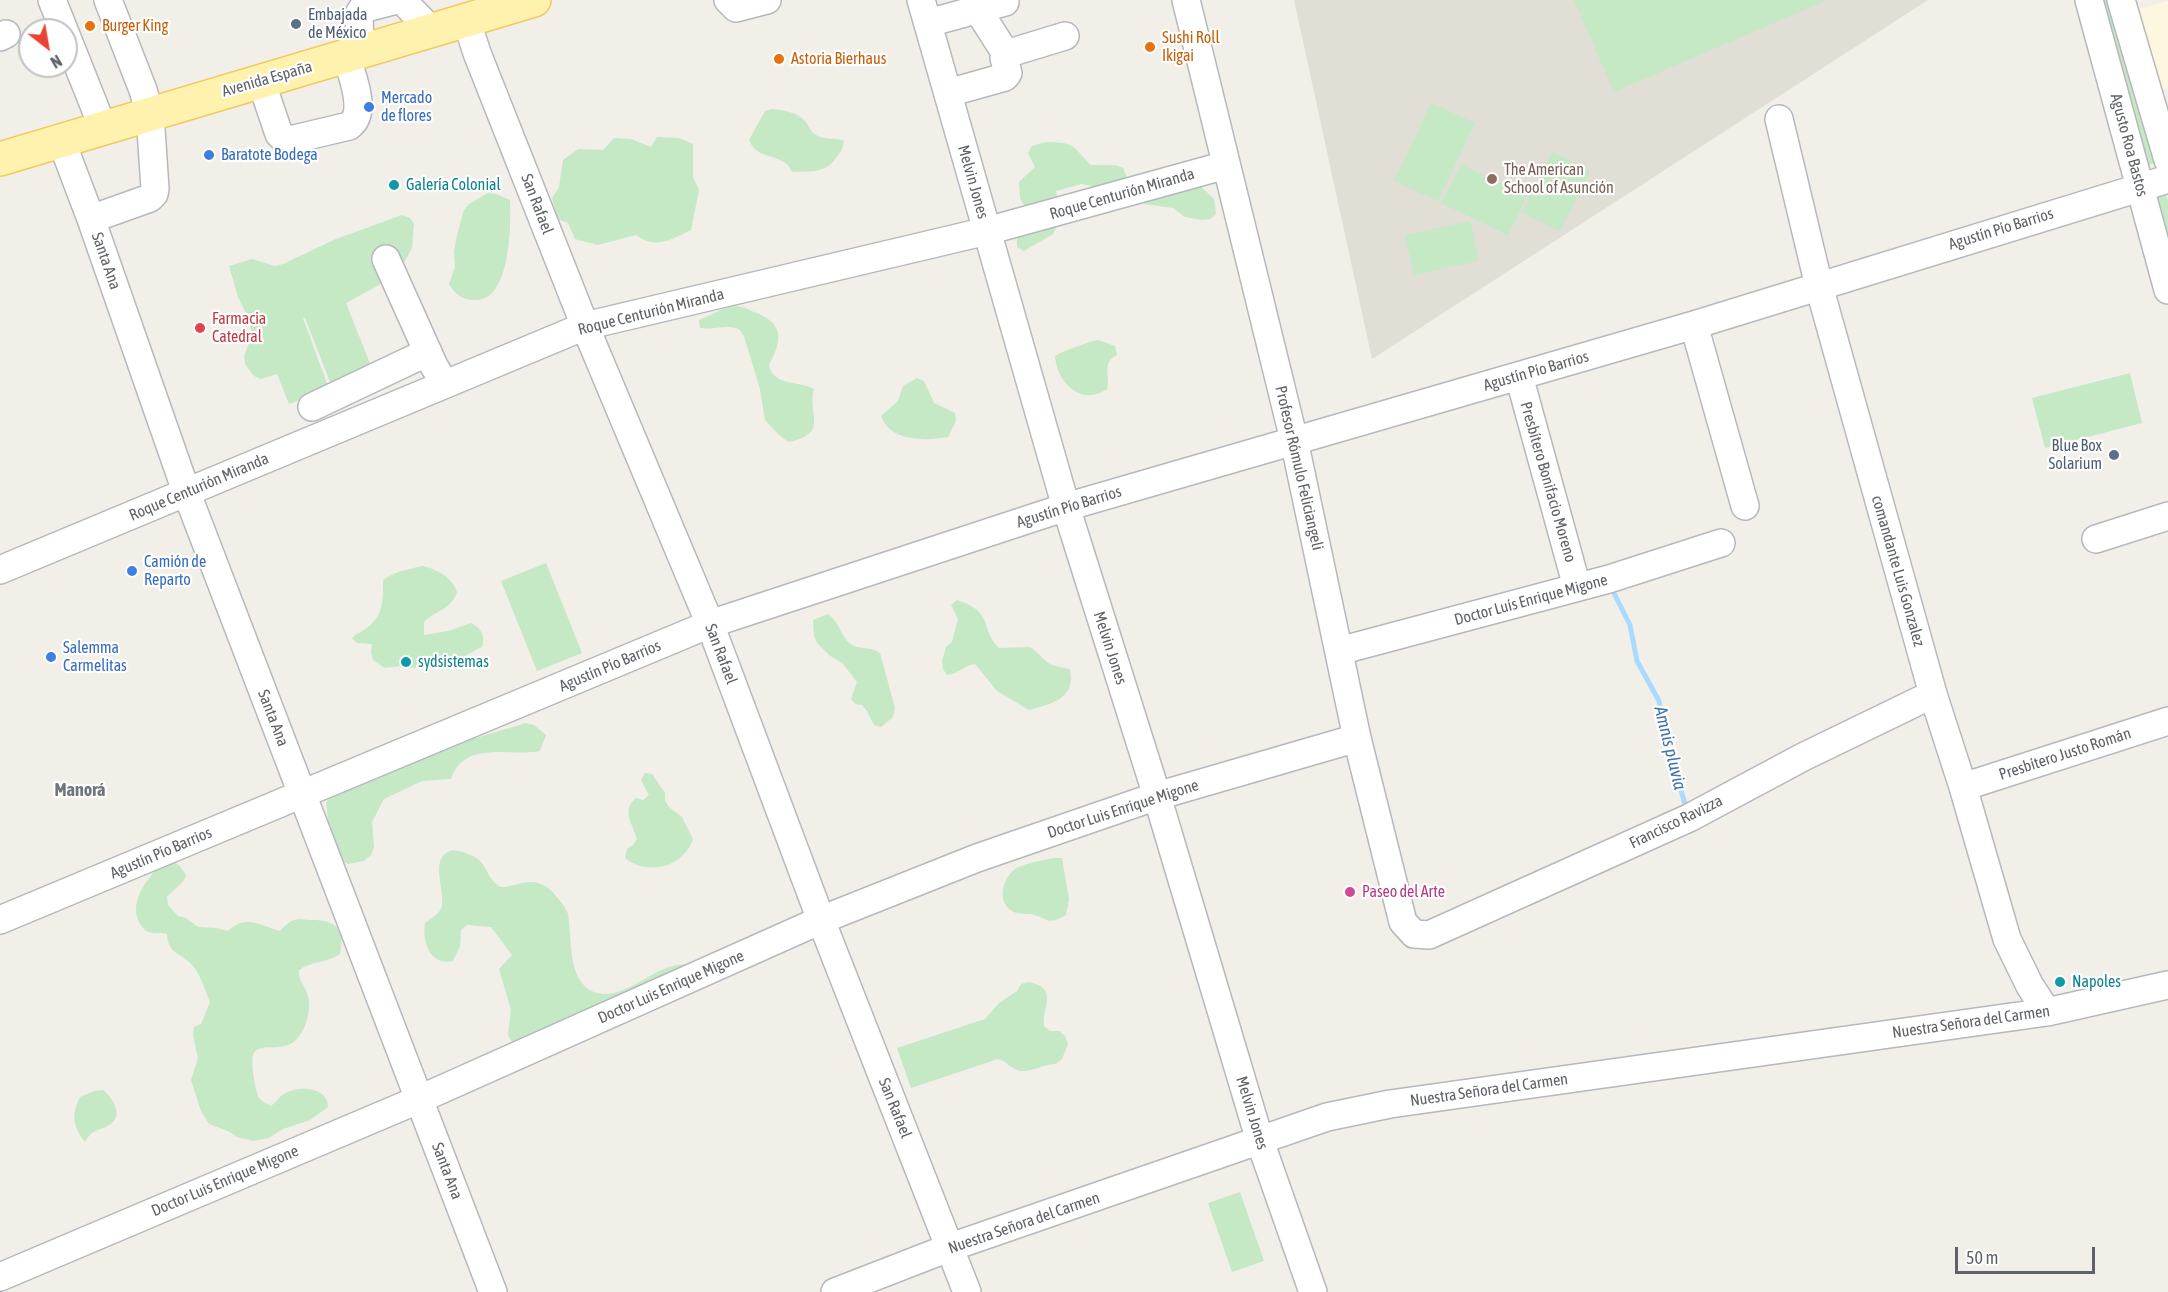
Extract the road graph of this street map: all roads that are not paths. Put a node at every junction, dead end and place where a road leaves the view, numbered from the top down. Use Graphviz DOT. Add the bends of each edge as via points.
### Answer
graph roads {
  1 [pos="52,0"];
  2 [pos="108,0"];
  3 [pos="397,0"];
  4 [pos="402,0"];
  5 [pos="728,0"];
  6 [pos="767,0"];
  7 [pos="1186,0"];
  8 [pos="2090,0"];
  9 [pos="2121,0"];
  10 [pos="522,2"];
  11 [pos="1005,2"];
  12 [pos="978,9"];
  13 [pos="925,11"];
  14 [pos="59,18"];
  15 [pos="466,19"];
  16 [pos="431,30"];
  17 [pos="1065,36"];
  18 [pos="353,54"];
  19 [pos="1006,54"];
  20 [pos="78,65"];
  21 [pos="261,81"];
  22 [pos="948,93"];
  23 [pos="2160,108"];
  24 [pos="150,114"];
  25 [pos="1779,119"];
  26 [pos="103,128"];
  27 [pos="61,140"];
  28 [pos="0,159"];
  29 [pos="2168,160"];
  30 [pos="1226,165"];
  31 [pos="2168,179"];
  32 [pos="2141,186"];
  33 [pos="91,219"];
  34 [pos="987,231"];
  35 [pos="386,260"];
  36 [pos="1819,286"];
  37 [pos="2168,290"];
  38 [pos="1694,325"];
  39 [pos="585,326"];
  40 [pos="428,351"];
  41 [pos="1519,376"];
  42 [pos="445,384"];
  43 [pos="312,407"];
  44 [pos="1294,440"];
  45 [pos="186,491"];
  46 [pos="1745,506"];
  47 [pos="1065,507"];
  48 [pos="2168,516"];
  49 [pos="2096,539"];
  50 [pos="1722,543"];
  51 [pos="0,570"];
  52 [pos="1577,587"];
  53 [pos="710,624"];
  54 [pos="1339,651"];
  55 [pos="1933,694"];
  56 [pos="2168,722"];
  57 [pos="1357,738"];
  58 [pos="1963,788"];
  59 [pos="301,794"];
  60 [pos="1157,796"];
  61 [pos="0,920"];
  62 [pos="821,920"];
  63 [pos="1414,934"];
  64 [pos="2168,985"];
  65 [pos="2047,1012"];
  66 [pos="420,1099"];
  67 [pos="1260,1141"];
  68 [pos="951,1247"];
  69 [pos="0,1277"];
  70 [pos="493,1292"];
  71 [pos="835,1292"];
  72 [pos="967,1292"];
  73 [pos="1313,1292"];
  1 -- 14 [label="street"];
  2 -- 24 [label="street"];
  3 -- 18 [label="street" via="362,9"];
  4 -- 16 [label="street"];
  5 -- 6 [label="street" via="736,8"];
  7 -- 30 [label="street, Profesor Rómulo Feliciangeli"];
  8 -- 32 [label="street, Agusto Roa Bastos"];
  9 -- 23 [label="street, Agusto Roa Bastos"];
  10 -- 15 [label="main road, Avenida España"];
  11 -- 12 [label="street"];
  12 -- 13 [label="street"];
  12 -- 19 [label="street"];
  13 -- 22 [label="street, Melvin Jones"];
  15 -- 16 [label="main road, Avenida España"];
  15 -- 39 [label="street, San Rafael"];
  16 -- 18 [label="main road, Avenida España"];
  17 -- 19 [label="street"];
  18 -- 21 [label="main road, Avenida España"];
  18 -- 21 [label="street" via="359,113 356,122 349,126 284,139"];
  19 -- 22 [label="street" via="1005,77"];
  20 -- 26 [label="street"];
  21 -- 24 [label="main road, Avenida España"];
  22 -- 34 [label="street, Melvin Jones"];
  23 -- 29 [label="street, Agusto Roa Bastos"];
  24 -- 26 [label="main road, Avenida España"];
  24 -- 33 [label="street" via="154,194"];
  25 -- 36 [label="street, comandante Luis Gonzalez"];
  26 -- 27 [label="main road, Avenida España"];
  27 -- 28 [label="main road, Avenida España"];
  27 -- 33 [label="street, Santa Ana"];
  30 -- 34 [label="street, Roque Centurión Miranda"];
  30 -- 44 [label="street, Profesor Rómulo Feliciangeli"];
  31 -- 32 [label="street, Agustín Pío Barrios"];
  32 -- 36 [label="street, Agustín Pío Barrios"];
  32 -- 37 [label="street, Agusto Roa Bastos"];
  33 -- 45 [label="street, Santa Ana"];
  34 -- 39 [label="street, Roque Centurión Miranda"];
  34 -- 47 [label="street, Melvin Jones"];
  35 -- 40 [label="street"];
  36 -- 38 [label="street, Agustín Pío Barrios"];
  36 -- 55 [label="street, comandante Luis Gonzalez"];
  38 -- 41 [label="street, Agustín Pío Barrios"];
  38 -- 46 [label="street"];
  39 -- 42 [label="street, Roque Centurión Miranda"];
  39 -- 53 [label="street, San Rafael"];
  40 -- 42 [label="street"];
  40 -- 43 [label="street"];
  41 -- 44 [label="street, Agustín Pío Barrios"];
  41 -- 52 [label="street, Presbítero Bonifacio Moreno"];
  42 -- 45 [label="street, Roque Centurión Miranda"];
  44 -- 47 [label="street, Agustín Pío Barrios"];
  44 -- 54 [label="street, Profesor Rómulo Feliciangeli"];
  45 -- 51 [label="street, Roque Centurión Miranda"];
  45 -- 59 [label="street, Santa Ana"];
  47 -- 53 [label="street, Agustín Pío Barrios"];
  47 -- 60 [label="street, Melvin Jones"];
  48 -- 49 [label="street"];
  50 -- 52 [label="street, Doctor Luís Enrique Migone"];
  52 -- 54 [label="street, Doctor Luís Enrique Migone"];
  53 -- 59 [label="street, Agustín Pío Barrios"];
  53 -- 62 [label="street, San Rafael"];
  54 -- 57 [label="street, Profesor Rómulo Feliciangeli"];
  55 -- 58 [label="street, comandante Luis Gonzalez"];
  55 -- 63 [label="street, Francisco Ravizza" via="1689,818 1429,935"];
  56 -- 58 [label="street, Presbítero Justo Román"];
  57 -- 60 [label="street, Doctor Luis Enrique Migone"];
  57 -- 63 [label="street, Profesor Rómulo Feliciangeli" via="1403,921"];
  58 -- 65 [label="street, comandante Luis Gonzalez" via="2012,951"];
  59 -- 61 [label="street, Agustín Pío Barrios"];
  59 -- 66 [label="street, Santa Ana"];
  60 -- 62 [label="street, Doctor Luis Enrique Migone" via="977,858"];
  60 -- 67 [label="street, Melvin Jones"];
  62 -- 66 [label="street, Doctor Luis Enrique Migone"];
  62 -- 68 [label="street, San Rafael"];
  64 -- 65 [label="street, Nuestra Señora del Carmen"];
  65 -- 67 [label="street, Nuestra Señora del Carmen" via="1390,1104 1327,1117"];
  66 -- 69 [label="street, Doctor Luis Enrique Migone"];
  66 -- 70 [label="street, Santa Ana"];
  67 -- 68 [label="street, Nuestra Señora del Carmen"];
  67 -- 73 [label="street, Melvin Jones"];
  68 -- 71 [label="street, Nuestra Señora del Carmen"];
  68 -- 72 [label="street, San Rafael"];
}
